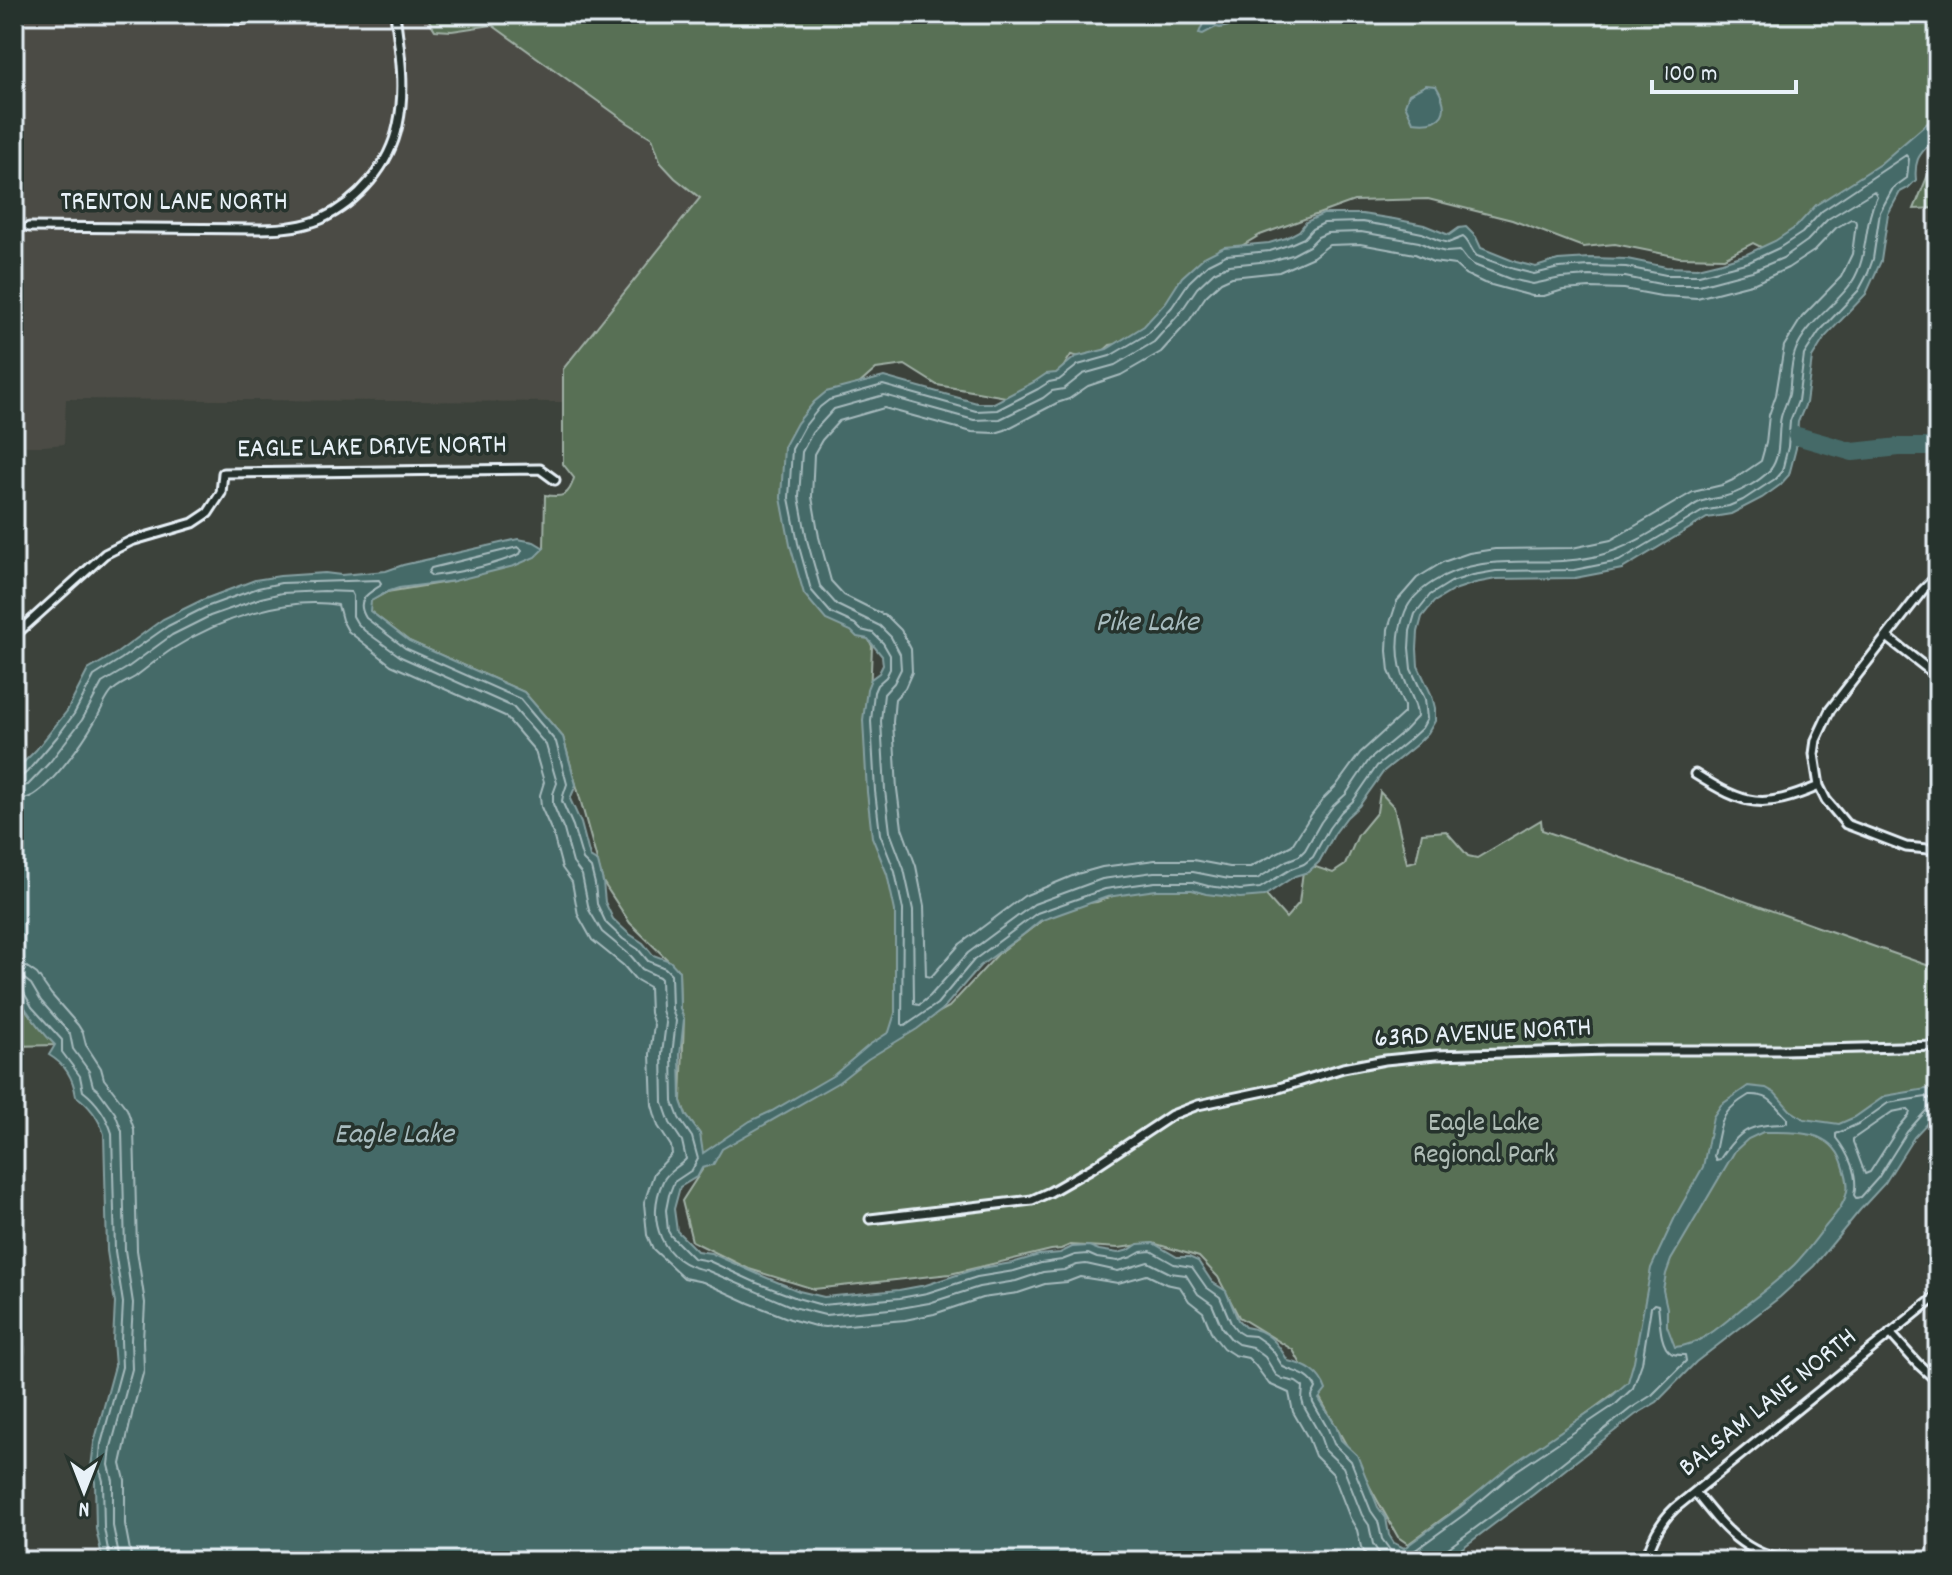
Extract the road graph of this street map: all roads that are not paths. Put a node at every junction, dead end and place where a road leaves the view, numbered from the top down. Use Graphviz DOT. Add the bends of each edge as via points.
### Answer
graph roads {
  1 [pos="207,14"];
  2 [pos="271,14"];
  3 [pos="395,14"];
  4 [pos="29,227"];
  5 [pos="555,480"];
  6 [pos="1938,575"];
  7 [pos="14,636"];
  8 [pos="1887,637"];
  9 [pos="1938,677"];
  10 [pos="1695,774"];
  11 [pos="1819,786"];
  12 [pos="1938,848"];
  13 [pos="1938,1046"];
  14 [pos="870,1219"];
  15 [pos="1938,1295"];
  16 [pos="14,1320"];
  17 [pos="1890,1333"];
  18 [pos="14,1366"];
  19 [pos="1938,1382"];
  20 [pos="1695,1492"];
  21 [pos="1645,1561"];
  22 [pos="1789,1561"];
  1 -- 2 [label="street"];
  3 -- 4 [label="street, TRENTON LANE NORTH" via="402,72 398,127 380,168 365,186 322,218 282,229"];
  5 -- 7 [label="street, EAGLE LAKE DRIVE NORTH" via="540,469 223,473 221,493 208,513 105,554"];
  6 -- 8 [label="street"];
  8 -- 9 [label="street"];
  8 -- 11 [label="street" via="1822,725 1814,754"];
  10 -- 11 [label="street" via="1755,802 1779,801"];
  11 -- 12 [label="street" via="1846,824 1906,847"];
  13 -- 14 [label="street, 63RD AVENUE NORTH" via="1564,1051 1385,1060 1172,1115 1032,1200"];
  15 -- 17 [label="street, BALSAM LANE NORTH"];
  16 -- 18 [label="street" via="20,1352"];
  17 -- 19 [label="street"];
  17 -- 20 [label="street, BALSAM LANE NORTH"];
  20 -- 21 [label="street, BALSAM LANE NORTH" via="1664,1519"];
  20 -- 22 [label="street" via="1746,1546"];
}
